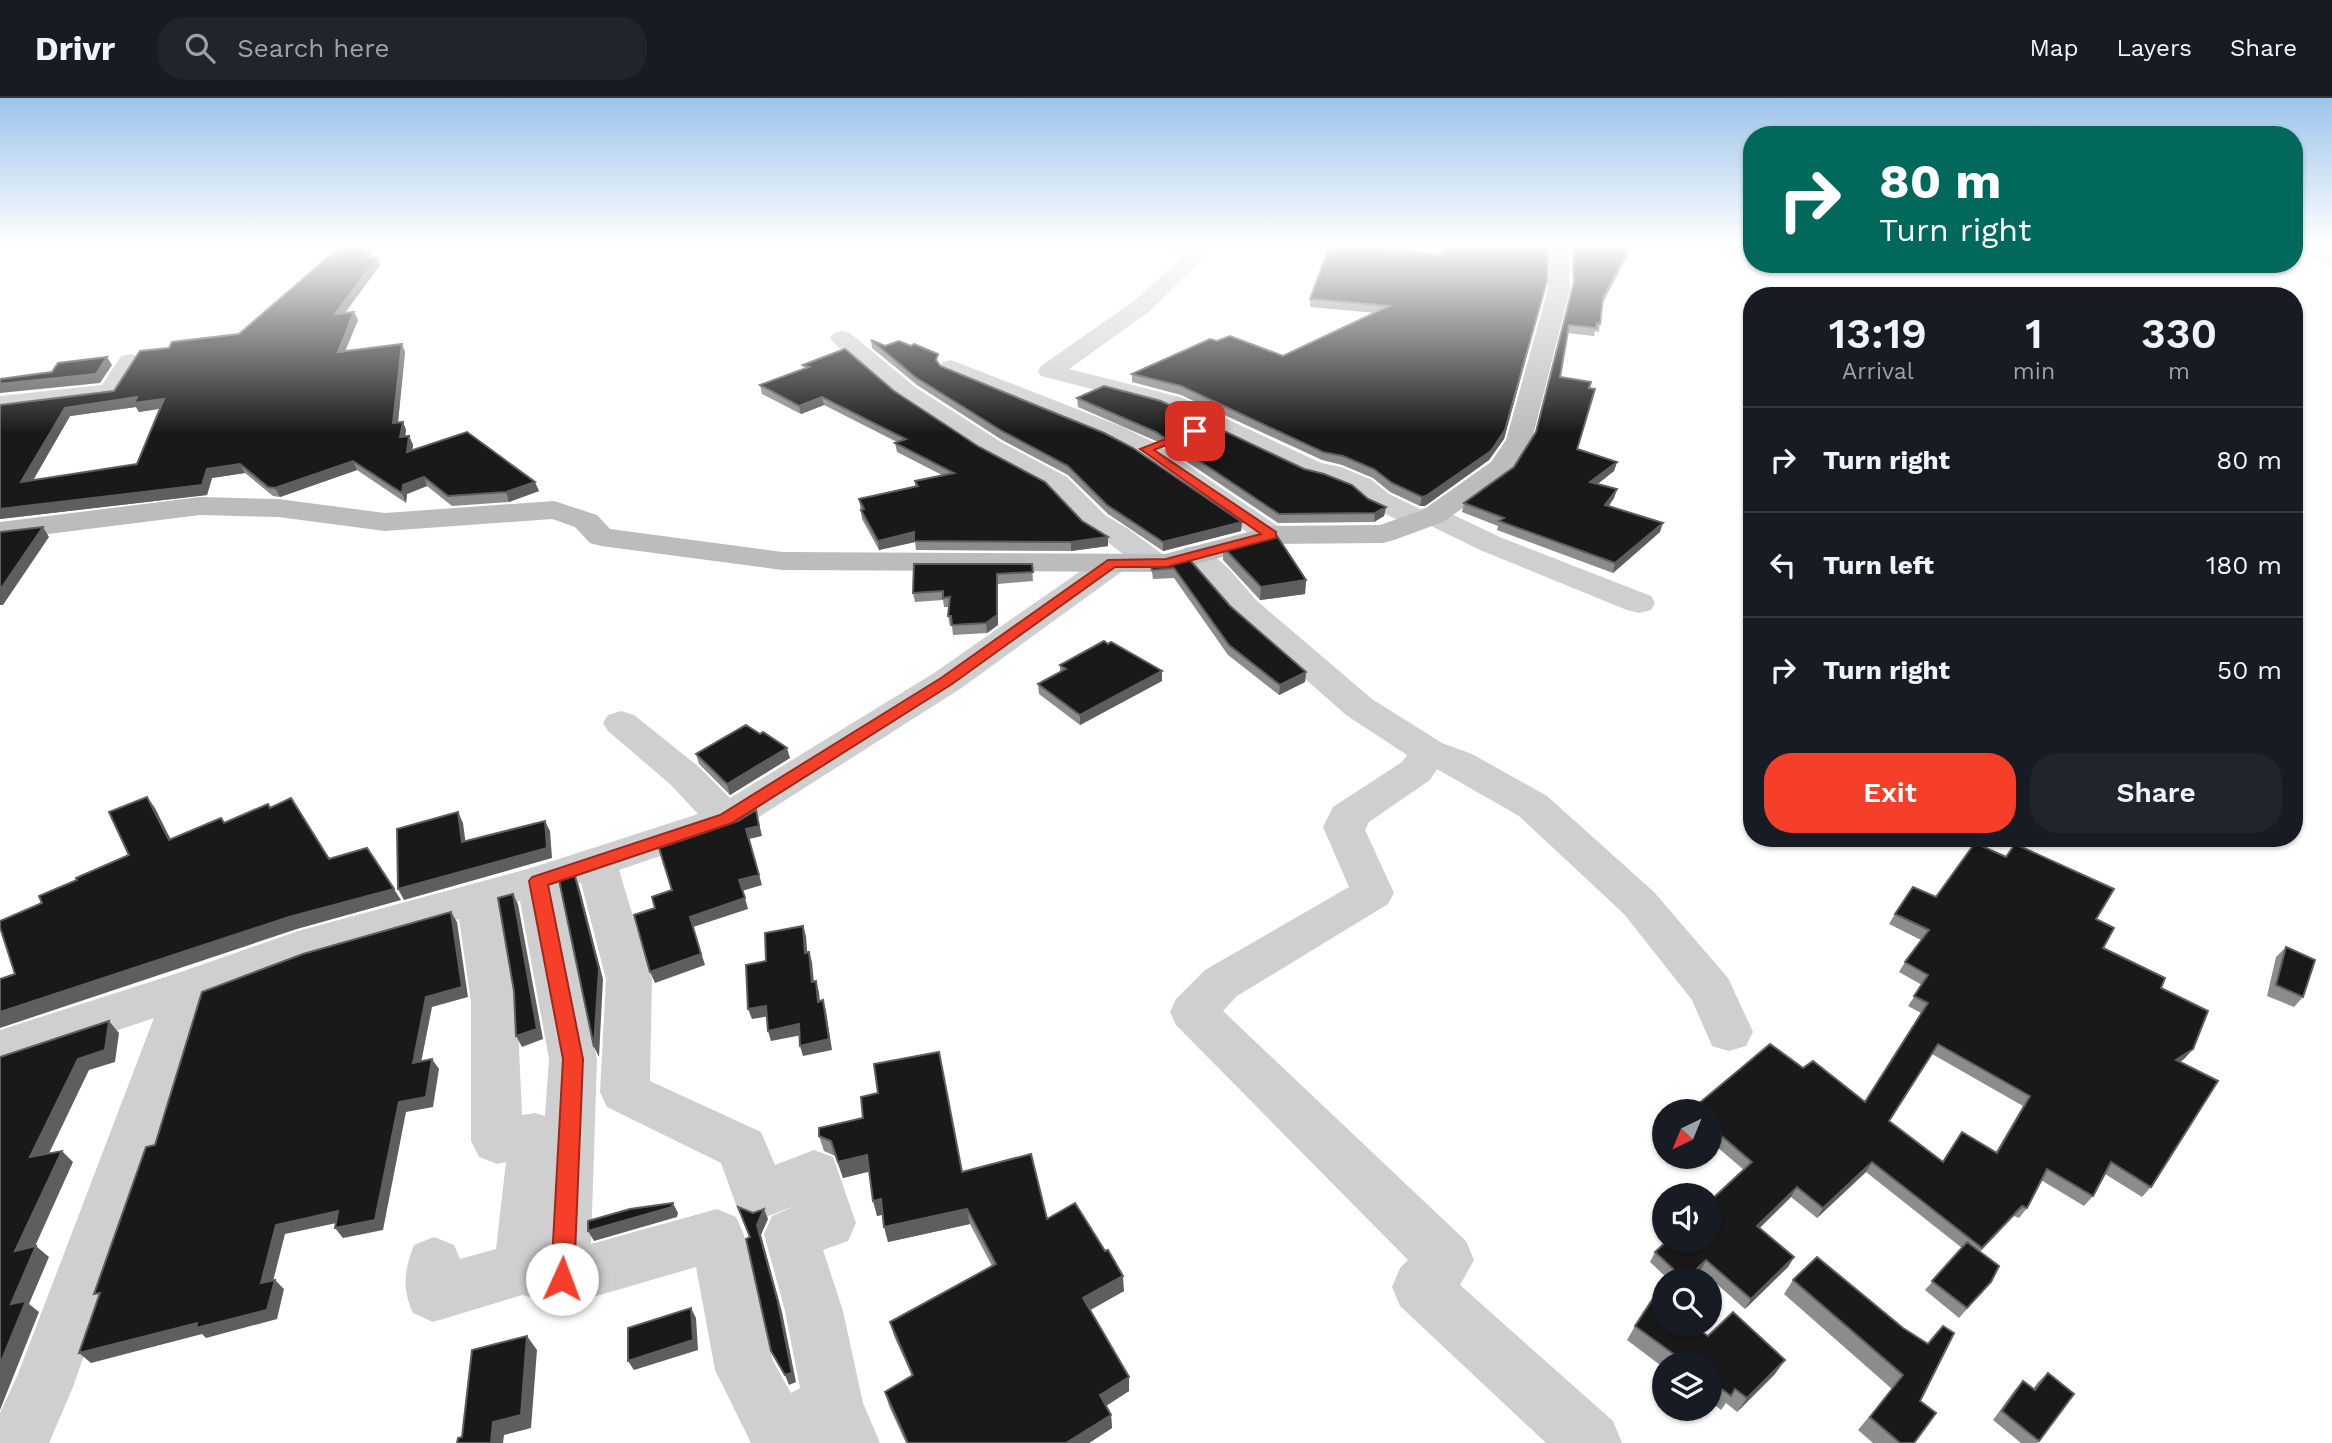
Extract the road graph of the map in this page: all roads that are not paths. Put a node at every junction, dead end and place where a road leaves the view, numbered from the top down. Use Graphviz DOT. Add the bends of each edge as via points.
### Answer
graph roads {
  1 [pos="1139,308"];
  2 [pos="1554,308"];
  3 [pos="842,338"];
  4 [pos="130,361"];
  5 [pos="951,367"];
  6 [pos="1171,402"];
  7 [pos="0,404"];
  8 [pos="1215,424"];
  9 [pos="1114,433"];
  10 [pos="1145,449"];
  11 [pos="1433,516"];
  12 [pos="0,531"];
  13 [pos="1271,535"];
  14 [pos="1195,555"];
  15 [pos="1133,563"];
  16 [pos="1639,603"];
  17 [pos="621,723"];
  18 [pos="1429,752"];
  19 [pos="726,819"];
  20 [pos="596,862"];
  21 [pos="538,881"];
  22 [pos="477,898"];
  23 [pos="189,988"];
  24 [pos="1728,1032"];
  25 [pos="0,1051"];
  26 [pos="434,1264"];
  27 [pos="542,1273"];
  28 [pos="841,1423"];
  29 [pos="18,1443"];
  30 [pos="1591,1443"];
  1 -- 6 [label="street" via="1050,371"];
  2 -- 11 [label="street" via="1519,440 1501,468"];
  3 -- 15 [label="street" via="906,391 991,448 1057,483 1095,522 1116,534"];
  4 -- 7 [label="street" via="110,392"];
  5 -- 9 [label="street"];
  6 -- 8 [label="street"];
  6 -- 9 [label="street"];
  8 -- 10 [label="street"];
  8 -- 11 [label="street" via="1314,470 1362,486 1416,518"];
  9 -- 10 [label="street"];
  10 -- 13 [label="street"];
  11 -- 13 [label="street" via="1383,534"];
  11 -- 16 [label="street"];
  12 -- 15 [label="street" via="201,506 278,508 385,523 554,510 586,521 601,537 782,561"];
  13 -- 14 [label="street"];
  14 -- 15 [label="street" via="1166,563"];
  14 -- 18 [label="street" via="1295,654 1359,707"];
  15 -- 19 [label="street"];
  17 -- 19 [label="street" via="685,776"];
  18 -- 24 [label="street" via="1458,763 1533,806 1639,902 1712,991"];
  18 -- 30 [label="street" via="1416,771 1347,817 1349,823 1343,827 1373,893 1221,983 1193,1012 1446,1260 1420,1287"];
  19 -- 20 [label="street"];
  20 -- 21 [label="street"];
  20 -- 28 [label="street" via="629,979 625,1092 743,1148 758,1196 814,1174 829,1223 791,1234"];
  21 -- 22 [label="street"];
  21 -- 27 [label="street" via="573,1059"];
  22 -- 23 [label="street" via="298,948"];
  22 -- 27 [label="street" via="494,1002 497,1140 535,1135"];
  23 -- 25 [label="street"];
  23 -- 29 [label="street" via="43,1387"];
  26 -- 27 [label="street" via="433,1294"];
  27 -- 28 [label="street" via="717,1235 745,1370 780,1434"];
}
